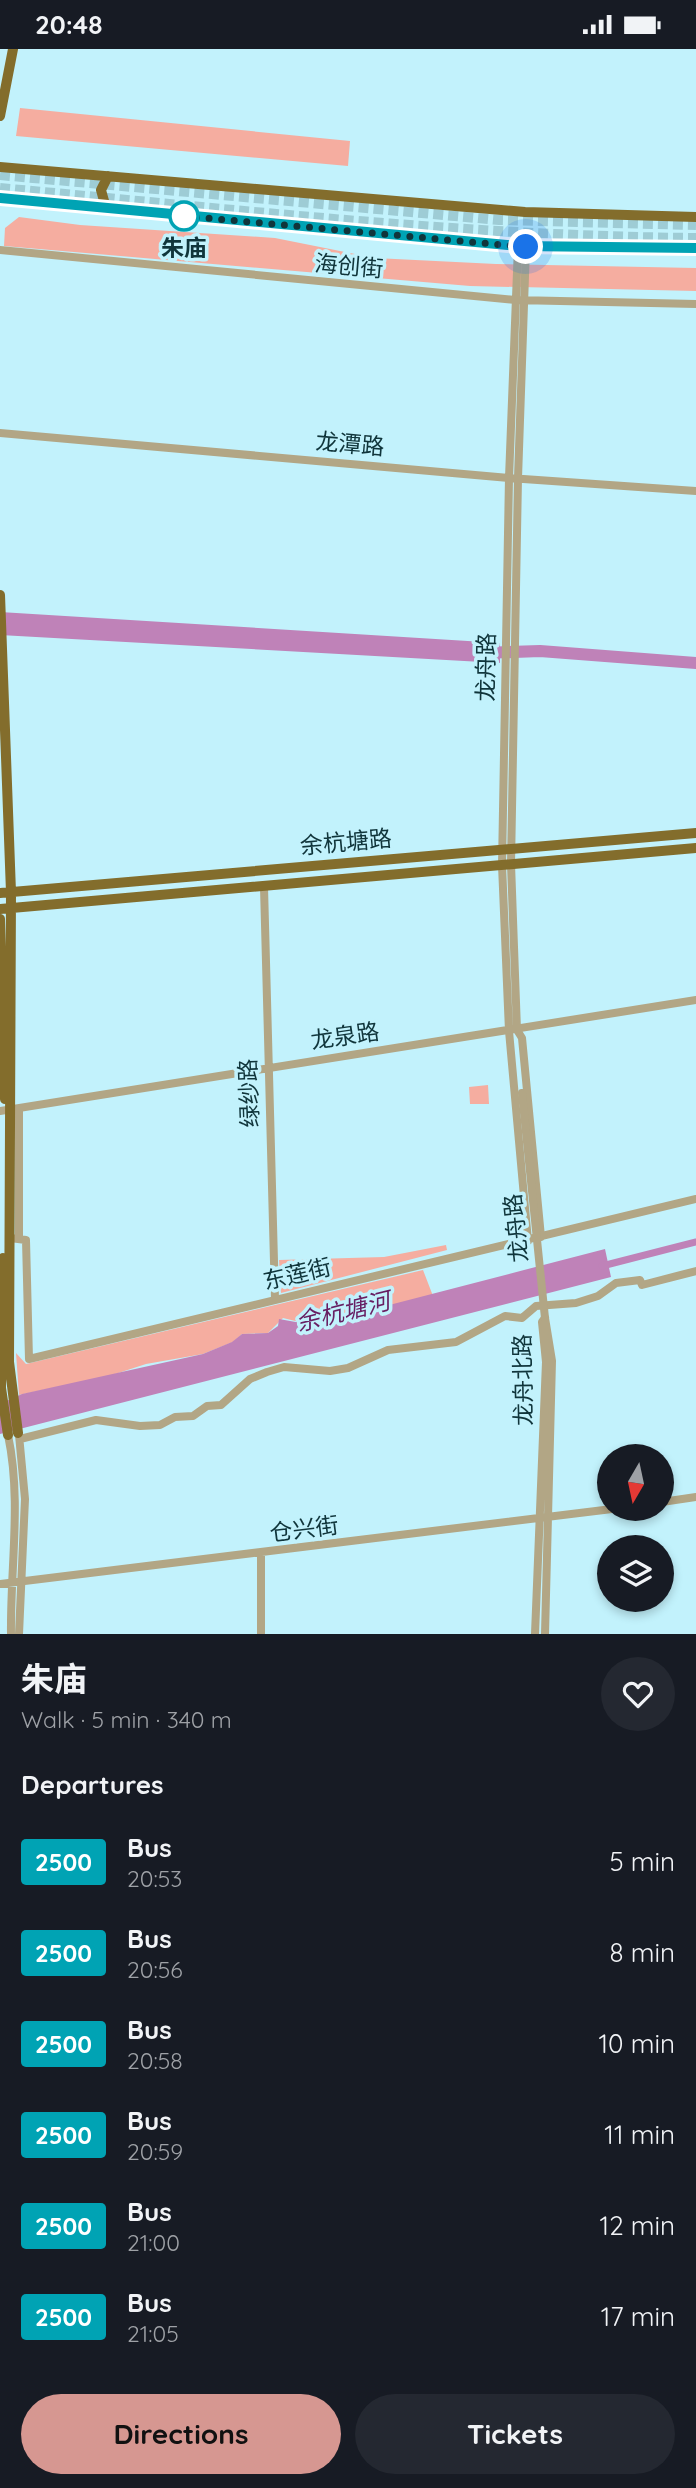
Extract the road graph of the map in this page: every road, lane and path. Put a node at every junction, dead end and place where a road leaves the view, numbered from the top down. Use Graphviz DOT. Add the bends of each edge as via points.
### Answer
graph roads {
  1 [pos="13,49"];
  2 [pos="0,116"];
  3 [pos="0,167"];
  4 [pos="108,177"];
  5 [pos="0,198"];
  6 [pos="106,208"];
  7 [pos="696,217"];
  8 [pos="522,247"];
  9 [pos="696,248"];
  10 [pos="0,250"];
  11 [pos="520,301"];
  12 [pos="696,304"];
  13 [pos="0,433"];
  14 [pos="514,478"];
  15 [pos="696,491"];
  16 [pos="0,595"];
  17 [pos="1,609"];
  18 [pos="1,666"];
  19 [pos="696,833"];
  20 [pos="696,848"];
  21 [pos="507,851"];
  22 [pos="507,865"];
  23 [pos="264,887"];
  24 [pos="6,893"];
  25 [pos="6,908"];
  26 [pos="0,919"];
  27 [pos="696,1000"];
  28 [pos="513,1030"];
  29 [pos="268,1067"];
  30 [pos="527,1080"];
  31 [pos="515,1087"];
  32 [pos="522,1093"];
  33 [pos="9,1111"];
  34 [pos="696,1199"];
  35 [pos="541,1237"];
  36 [pos="15,1239"];
  37 [pos="528,1241"];
  38 [pos="696,1271"];
  39 [pos="275,1299"];
  40 [pos="545,1318"];
  41 [pos="5,1387"];
  42 [pos="15,1436"];
  43 [pos="696,1497"];
  44 [pos="674,1500"];
  45 [pos="597,1511"];
  46 [pos="545,1517"];
  47 [pos="261,1554"];
  48 [pos="20,1581"];
  49 [pos="10,1582"];
  50 [pos="0,1584"];
  51 [pos="11,1634"];
  52 [pos="19,1634"];
  53 [pos="261,1634"];
  54 [pos="535,1634"];
  55 [pos="545,1634"];
  1 -- 2 [label="main road"];
  3 -- 4 [label="main road"];
  4 -- 6 [label="main road" via="101,190"];
  4 -- 7 [label="main road" via="525,212"];
  5 -- 6 [label="main road"];
  6 -- 8 [label="main road"];
  8 -- 9 [label="main road"];
  8 -- 11 [label="street, 龙舟路"];
  10 -- 11 [label="street, 海创街"];
  11 -- 12 [label="street, 海创街"];
  11 -- 14 [label="street, 龙舟路"];
  13 -- 14 [label="street, 龙潭路"];
  14 -- 15 [label="street, 龙潭路"];
  14 -- 21 [label="street, 龙舟路"];
  16 -- 17 [label="main road"];
  17 -- 18 [label="main road"];
  18 -- 24 [label="main road"];
  19 -- 21 [label="main road, 余杭塘路"];
  20 -- 22 [label="main road, 余杭塘路"];
  21 -- 22 [label="street, 龙舟路"];
  21 -- 24 [label="main road, 余杭塘路"];
  22 -- 23 [label="main road, 余杭塘路"];
  22 -- 28 [label="street, 龙舟路"];
  23 -- 25 [label="main road, 余杭塘路"];
  23 -- 29 [label="street, 绿纱路"];
  24 -- 25 [label="main road"];
  25 -- 33 [label="main road"];
  26 -- 33 [label="main road"];
  27 -- 28 [label="street, 龙泉路"];
  28 -- 29 [label="street, 龙泉路"];
  28 -- 30 [label="street, 龙舟路" via="522,1038"];
  28 -- 31 [label="street, 龙舟路"];
  29 -- 33 [label="street, 龙泉路"];
  29 -- 39 [label="street, 绿纱路"];
  30 -- 32 [label="street, 龙舟路"];
  30 -- 35 [label="street, 龙舟路"];
  31 -- 32 [label="street"];
  31 -- 37 [label="street, 龙舟路"];
  32 -- 40 [label="street, 龙舟路, bridge"];
  33 -- 36 [label="main road"];
  33 -- 41 [label="main road"];
  34 -- 35 [label="street, 东莲街"];
  35 -- 37 [label="street, 东莲街"];
  36 -- 39 [label="street, 东莲街" via="26,1240 29,1359"];
  36 -- 41 [label="main road"];
  37 -- 39 [label="street, 东莲街"];
  38 -- 42 [label="street" via="642,1285 640,1280 616,1283 598,1296 576,1303 536,1306 523,1318 494,1320 456,1342 388,1350 348,1368 284,1367 250,1379 221,1405 160,1425 96,1420"];
  40 -- 46 [label="street, 龙舟北路" via="552,1361"];
  41 -- 42 [label="main road"];
  42 -- 48 [label="street" via="25,1499"];
  42 -- 49 [label="street" via="16,1518"];
  43 -- 44 [label="street"];
  45 -- 46 [label="street, 仓兴街"];
  46 -- 47 [label="street, 仓兴街"];
  46 -- 54 [label="street, 龙舟北路"];
  46 -- 55 [label="street, 龙舟北路"];
  47 -- 48 [label="street, 仓兴街"];
  47 -- 53 [label="street"];
  48 -- 49 [label="street, 仓兴街"];
  48 -- 52 [label="street"];
  49 -- 50 [label="street, 仓兴街"];
  49 -- 51 [label="street"];
}
